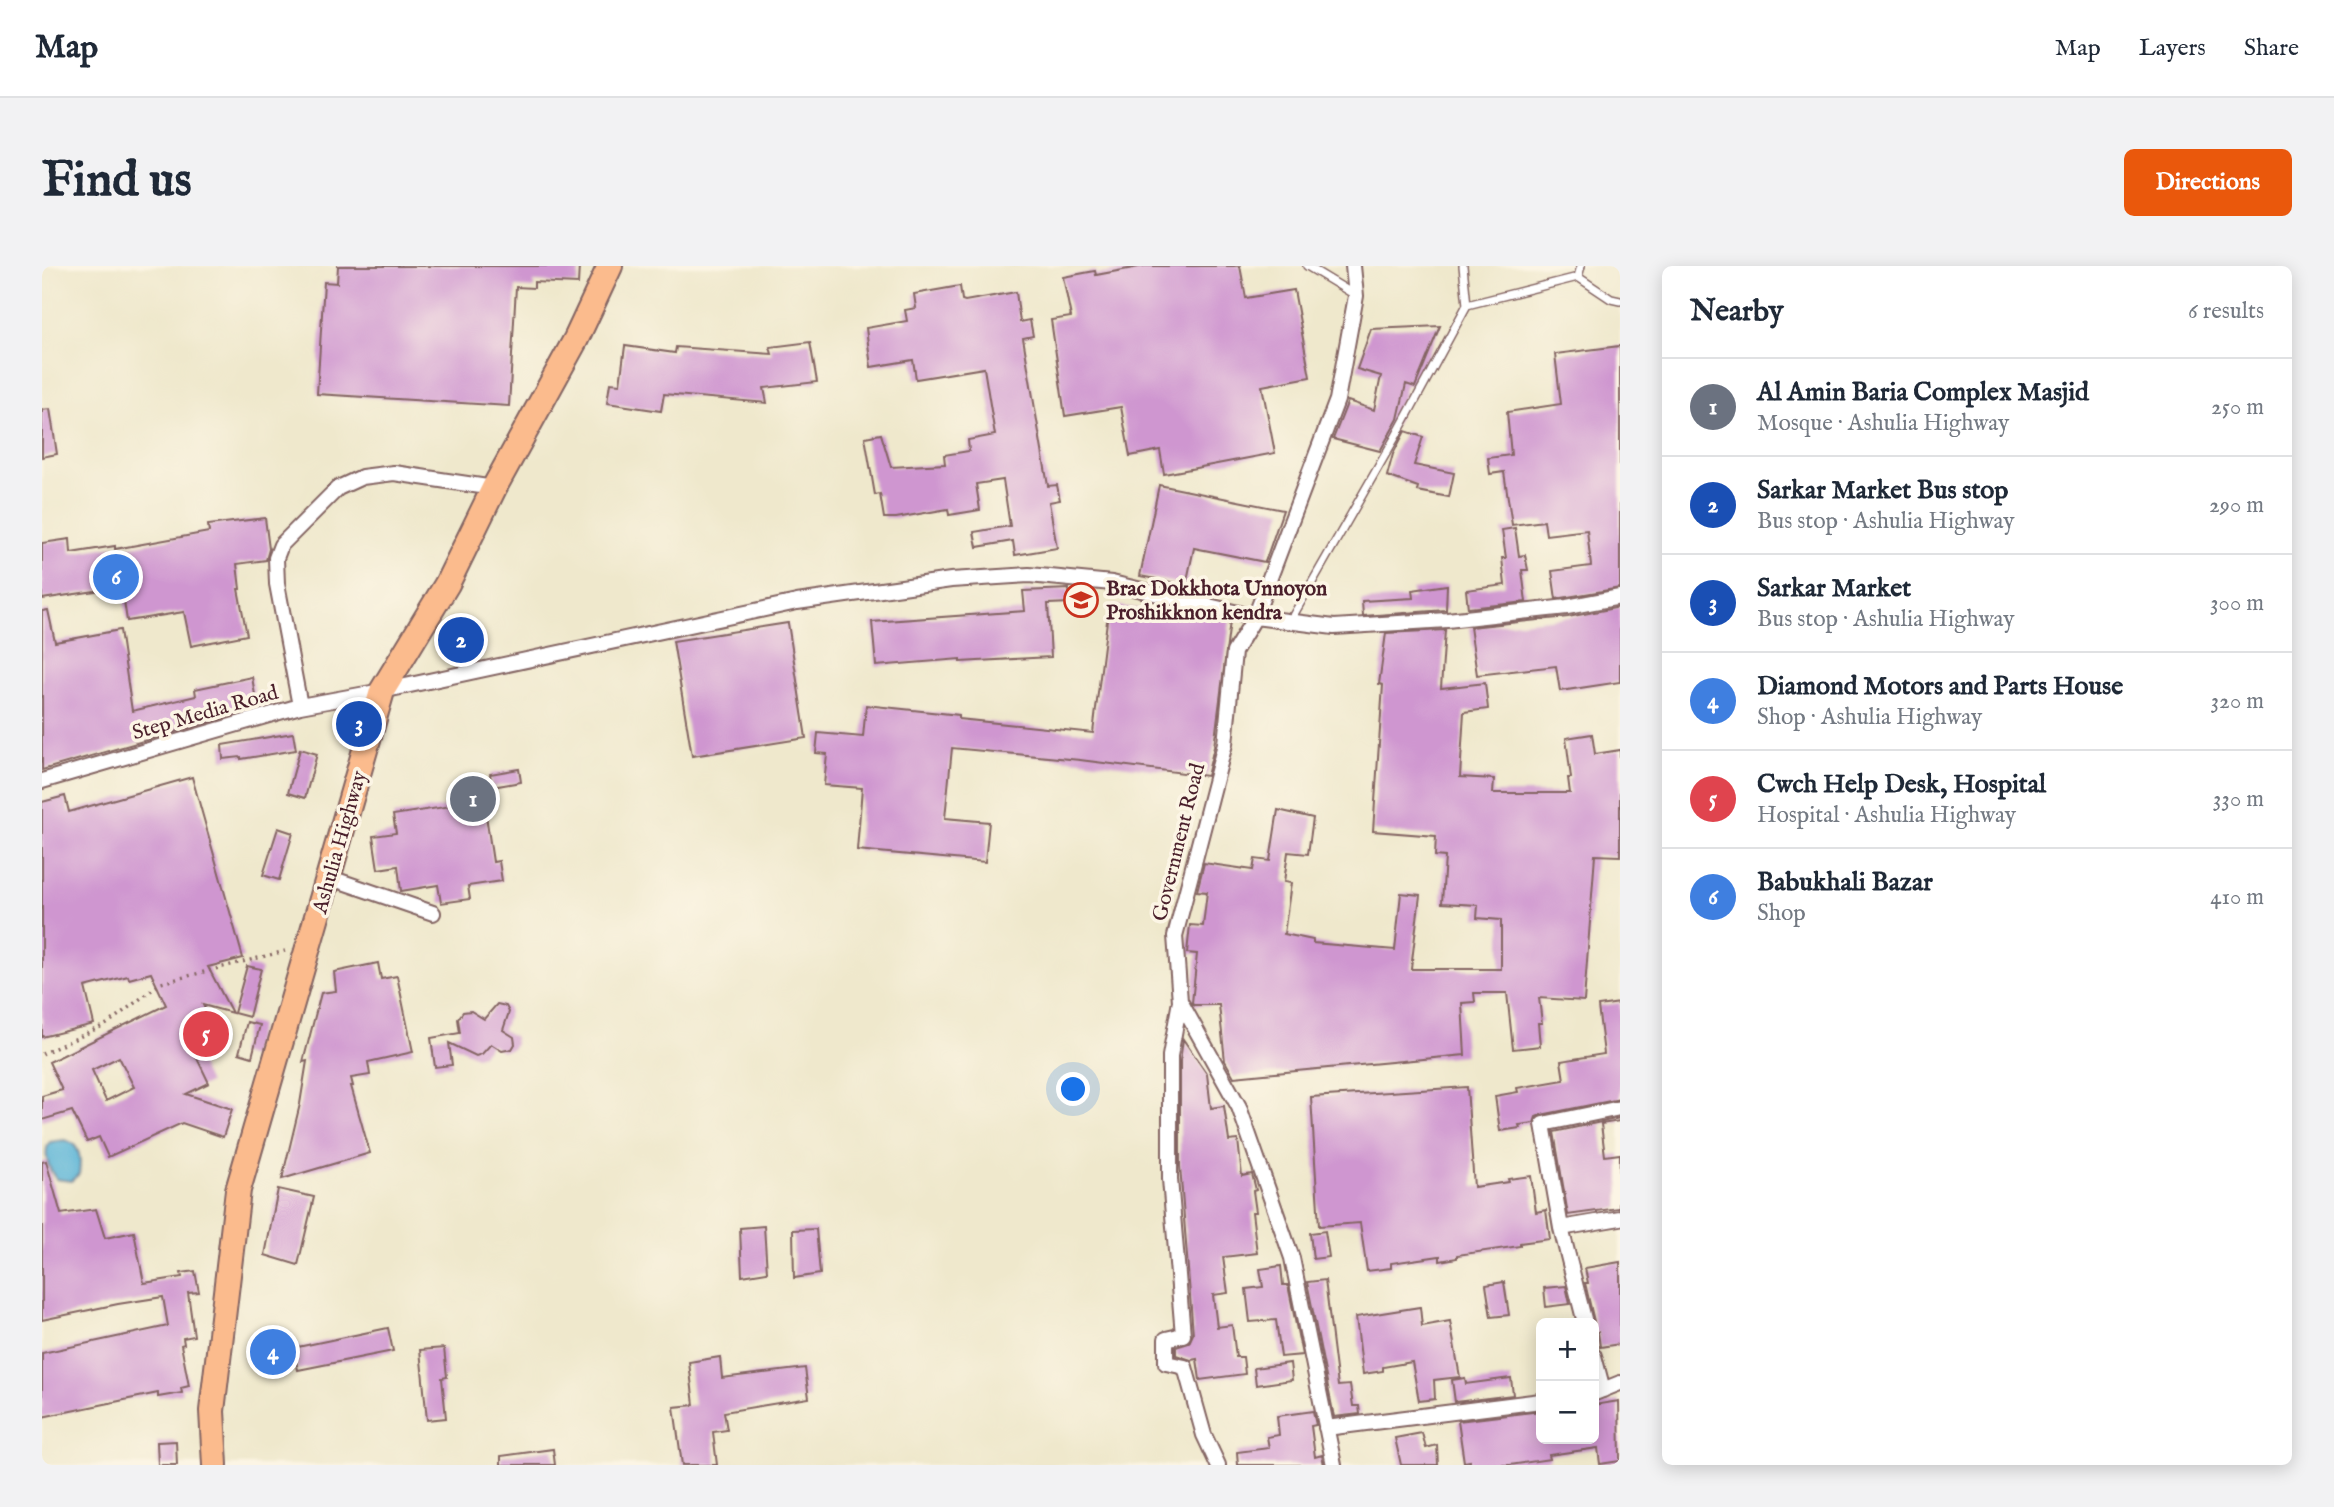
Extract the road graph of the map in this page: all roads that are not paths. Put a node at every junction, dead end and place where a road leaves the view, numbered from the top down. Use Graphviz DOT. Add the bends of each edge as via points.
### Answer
graph roads {
  1 [pos="610,266"];
  2 [pos="1307,266"];
  3 [pos="1353,266"];
  4 [pos="1463,266"];
  5 [pos="1581,266"];
  6 [pos="1578,277"];
  7 [pos="1356,296"];
  8 [pos="1620,301"];
  9 [pos="1467,305"];
  10 [pos="494,488"];
  11 [pos="1620,597"];
  12 [pos="1255,617"];
  13 [pos="1290,621"];
  14 [pos="382,691"];
  15 [pos="300,706"];
  16 [pos="42,781"];
  17 [pos="328,877"];
  18 [pos="433,913"];
  19 [pos="1180,1001"];
  20 [pos="1620,1108"];
  21 [pos="1620,1218"];
  22 [pos="1560,1228"];
  23 [pos="1584,1318"];
  24 [pos="1620,1383"];
  25 [pos="1599,1392"];
  26 [pos="1536,1402"];
  27 [pos="1326,1428"];
  28 [pos="215,1465"];
  29 [pos="1219,1465"];
  30 [pos="1334,1465"];
  1 -- 10 [label="highway, Ashulia Highway" via="576,339"];
  2 -- 7 [label="lane"];
  3 -- 7 [label="street, Government Road"];
  4 -- 9 [label="lane"];
  5 -- 6 [label="lane"];
  6 -- 8 [label="lane"];
  6 -- 9 [label="lane"];
  7 -- 12 [label="street, Government Road" via="1338,400"];
  9 -- 13 [label="lane"];
  10 -- 14 [label="highway, Ashulia Highway" via="447,584"];
  10 -- 15 [label="street" via="394,473 362,477 338,488 281,545 276,584"];
  11 -- 13 [label="street, Step Media Road" via="1447,620 1334,627"];
  12 -- 13 [label="street, Step Media Road"];
  12 -- 14 [label="street, Step Media Road" via="1112,583 1029,575 951,580 797,602"];
  12 -- 19 [label="street, Government Road" via="1234,652 1225,744 1175,936"];
  14 -- 15 [label="street, Step Media Road"];
  14 -- 17 [label="highway, Ashulia Highway"];
  15 -- 16 [label="street, Step Media Road"];
  17 -- 18 [label="street"];
  17 -- 28 [label="highway, Ashulia Highway" via="238,1190 212,1410"];
  19 -- 27 [label="street, Government Road" via="1239,1107 1292,1258"];
  19 -- 29 [label="street" via="1170,1056 1170,1179 1183,1335 1166,1339 1166,1363 1185,1367 1204,1435"];
  20 -- 22 [label="street" via="1543,1124"];
  21 -- 22 [label="street"];
  22 -- 23 [label="street"];
  24 -- 25 [label="street"];
  26 -- 27 [label="street"];
  27 -- 30 [label="street, Government Road"];
}
